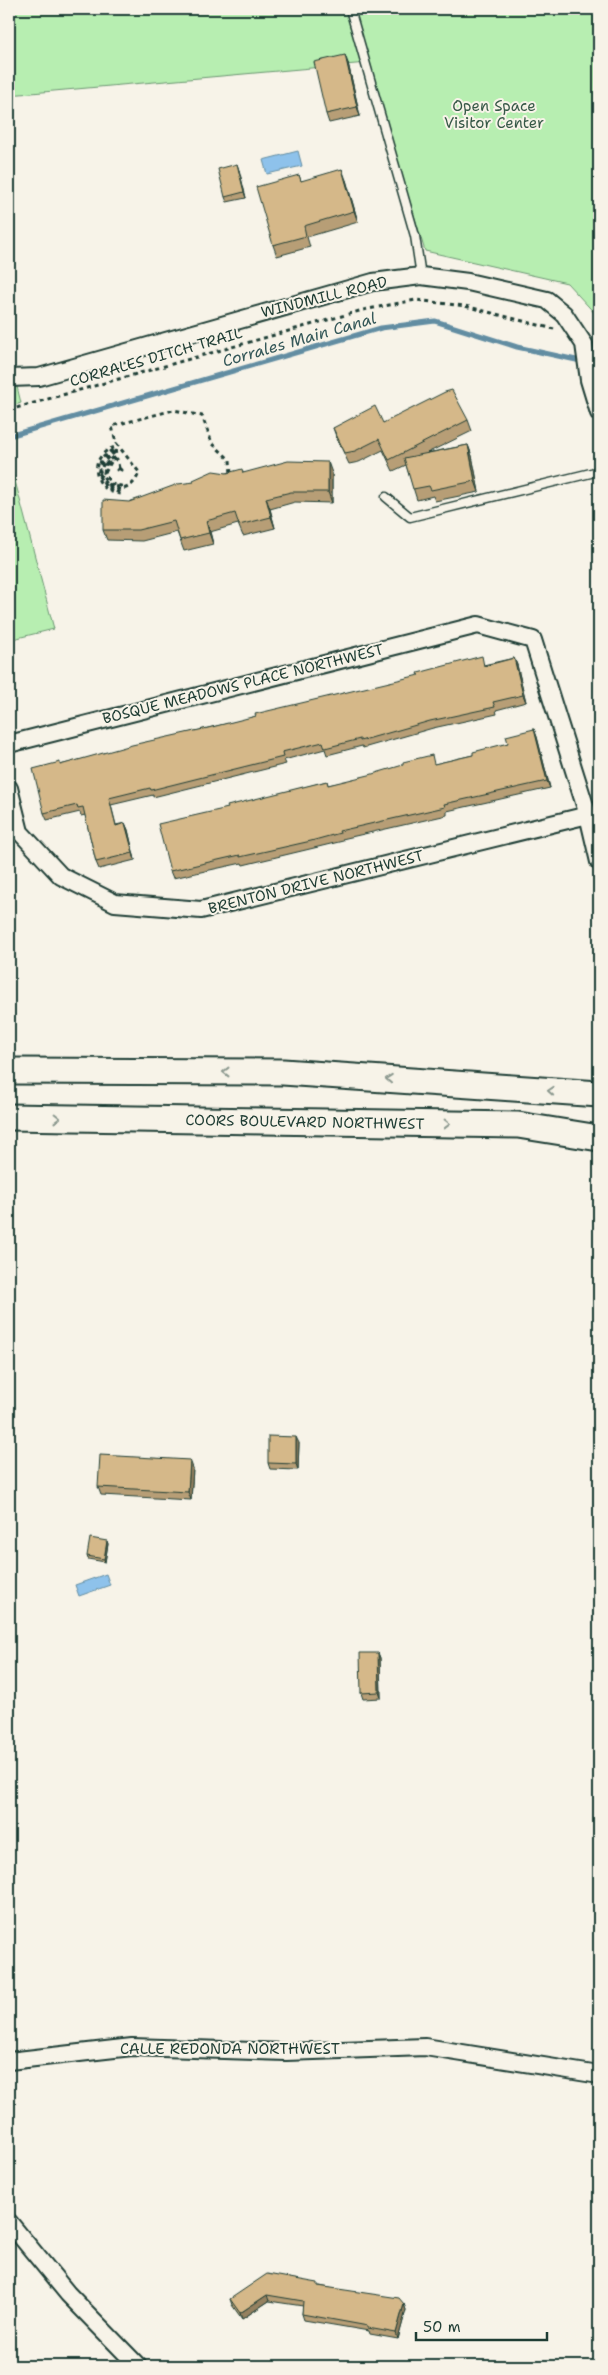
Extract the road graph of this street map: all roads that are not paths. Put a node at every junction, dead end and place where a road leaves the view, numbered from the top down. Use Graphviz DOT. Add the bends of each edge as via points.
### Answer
graph roads {
  1 [pos="350,9"];
  2 [pos="421,276"];
  3 [pos="9,378"];
  4 [pos="599,413"];
  5 [pos="599,471"];
  6 [pos="386,496"];
  7 [pos="9,744"];
  8 [pos="9,788"];
  9 [pos="588,816"];
  10 [pos="599,862"];
  11 [pos="9,1071"];
  12 [pos="599,1094"];
  13 [pos="9,1117"];
  14 [pos="599,1138"];
  15 [pos="9,2061"];
  16 [pos="599,2075"];
  17 [pos="9,2222"];
  18 [pos="138,2366"];
  1 -- 2 [label="lane" via="415,236"];
  2 -- 3 [label="street, WINDMILL ROAD" via="373,282 39,377"];
  2 -- 4 [label="street, WINDMILL ROAD" via="468,282 547,300 564,314 580,339"];
  5 -- 6 [label="lane" via="410,517"];
  7 -- 9 [label="street, BOSQUE MEADOWS PLACE NORTHWEST" via="478,625 533,640"];
  8 -- 9 [label="street, BRENTON DRIVE NORTHWEST" via="20,832 61,876 115,903 201,910"];
  9 -- 10 [label="street"];
  12 -- 11 [label="main road, one-way" via="283,1072"];
  13 -- 14 [label="main road, COORS BOULEVARD NORTHWEST, one-way" via="518,1125"];
  15 -- 16 [label="street, CALLE REDONDA NORTHWEST" via="132,2046 286,2052 425,2047"];
  17 -- 18 [label="street" via="68,2294"];
}
